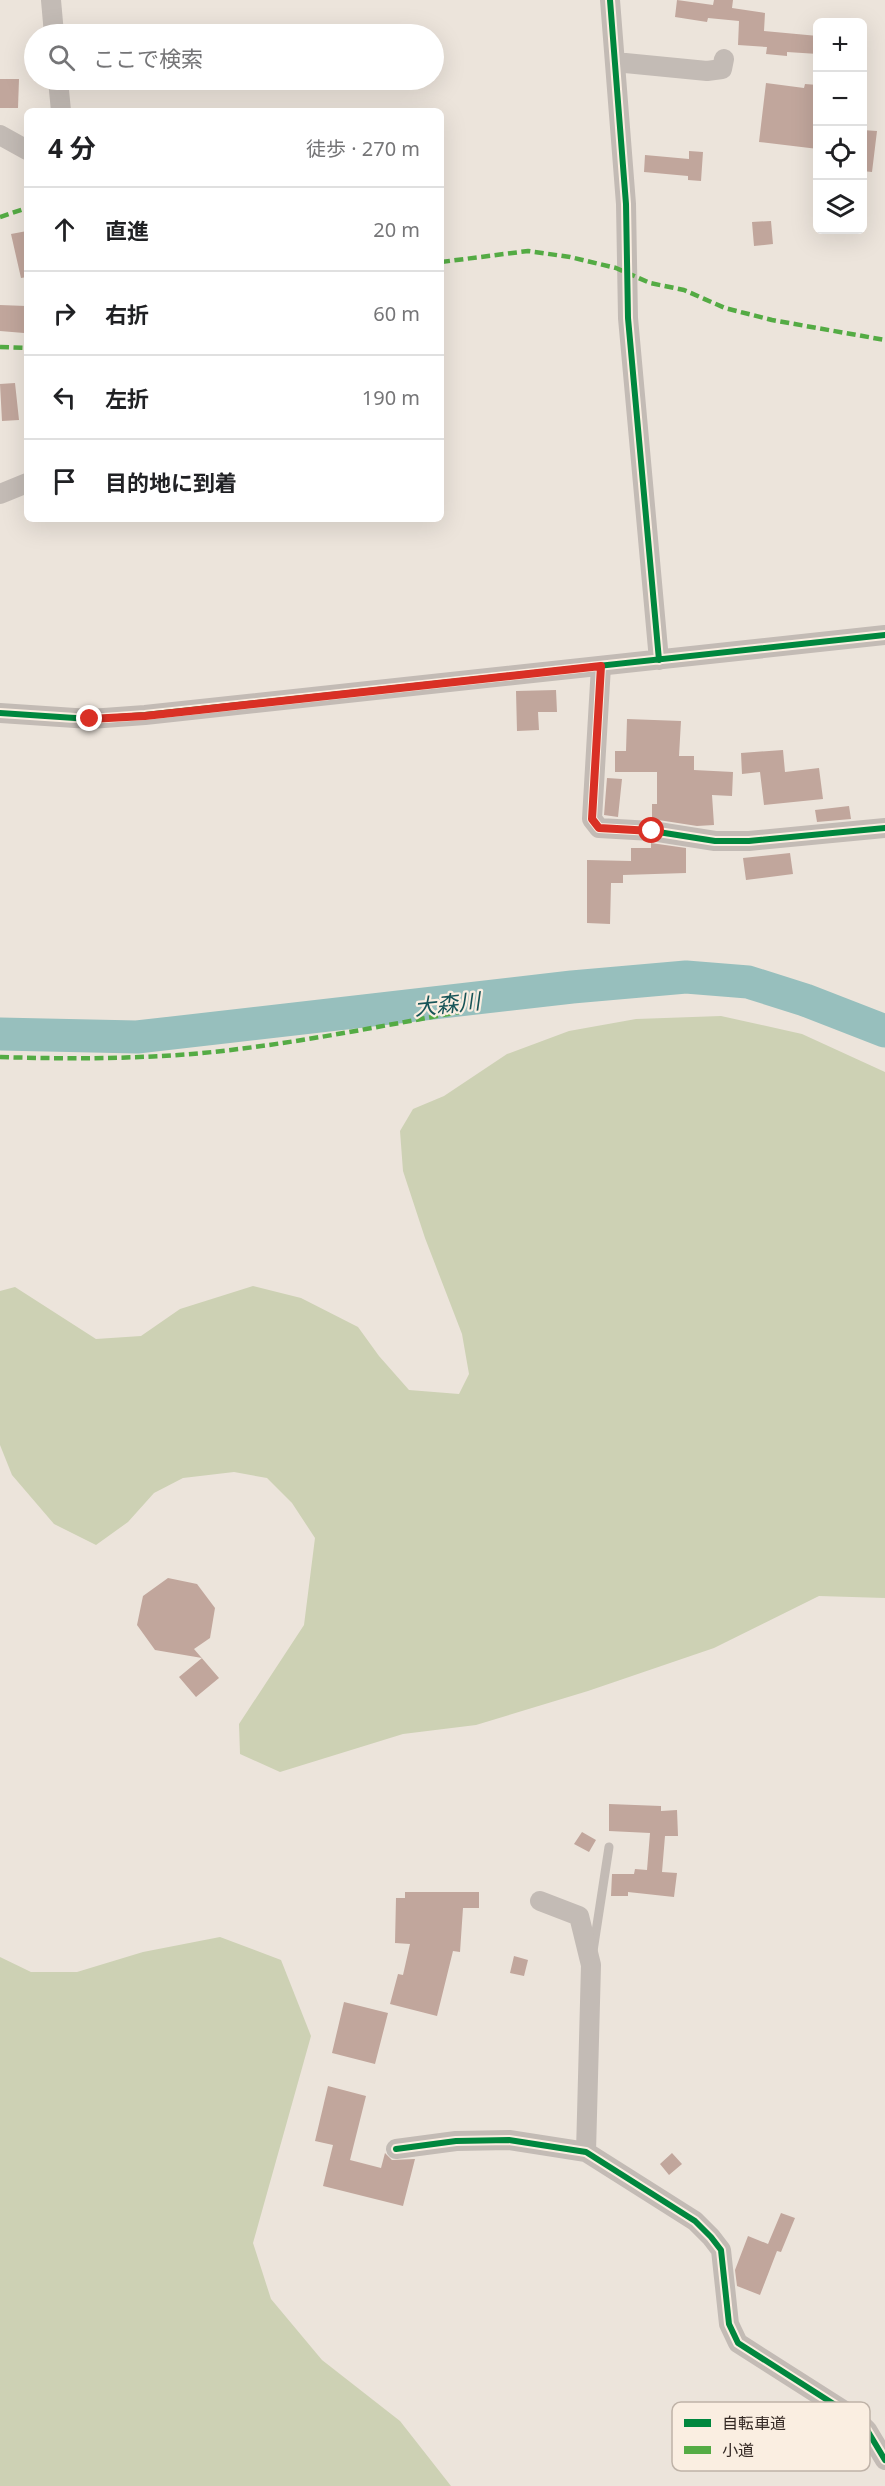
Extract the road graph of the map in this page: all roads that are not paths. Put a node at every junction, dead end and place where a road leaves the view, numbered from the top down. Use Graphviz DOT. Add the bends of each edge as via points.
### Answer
graph roads {
  1 [pos="51,0"];
  2 [pos="610,0"];
  3 [pos="53,24"];
  4 [pos="724,59"];
  5 [pos="615,62"];
  6 [pos="59,90"];
  7 [pos="61,108"];
  8 [pos="0,135"];
  9 [pos="24,148"];
  10 [pos="24,484"];
  11 [pos="0,494"];
  12 [pos="885,634"];
  13 [pos="659,660"];
  14 [pos="601,666"];
  15 [pos="0,713"];
  16 [pos="885,828"];
  17 [pos="609,1847"];
  18 [pos="540,1901"];
  19 [pos="591,1965"];
  20 [pos="396,2149"];
  21 [pos="586,2152"];
  22 [pos="830,2402"];
  23 [pos="870,2435"];
  24 [pos="885,2460"];
  1 -- 3 [label="street"];
  2 -- 5 [label="street"];
  4 -- 5 [label="street" via="722,69 707,71"];
  5 -- 13 [label="street" via="626,204 628,318"];
  6 -- 7 [label="street"];
  8 -- 9 [label="street"];
  10 -- 11 [label="street"];
  12 -- 13 [label="street"];
  13 -- 14 [label="street"];
  14 -- 15 [label="street" via="145,716 90,719"];
  14 -- 16 [label="street" via="592,819 599,828 715,841"];
  17 -- 19 [label="lane"];
  18 -- 19 [label="street" via="579,1916"];
  19 -- 21 [label="street"];
  20 -- 21 [label="street" via="456,2141 509,2140"];
  21 -- 22 [label="street" via="695,2221 711,2237 721,2250 729,2324 738,2343"];
  23 -- 24 [label="street"];
}
